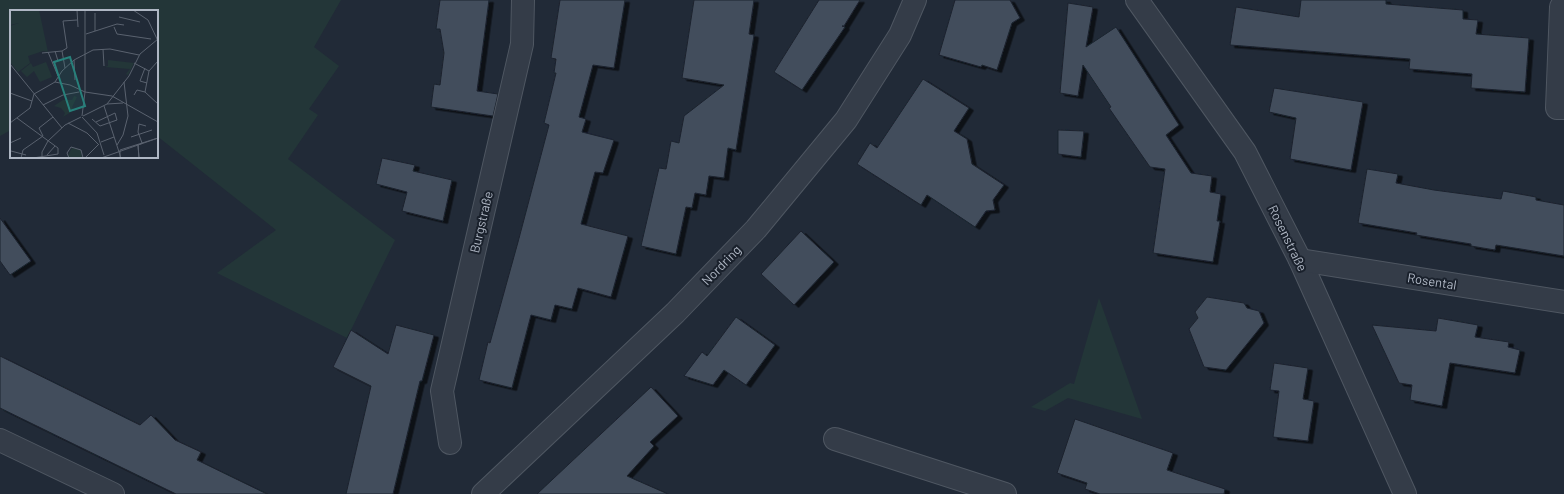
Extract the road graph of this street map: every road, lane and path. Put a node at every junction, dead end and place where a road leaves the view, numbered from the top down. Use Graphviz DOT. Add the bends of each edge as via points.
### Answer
graph roads {
  1 [pos="523,0"];
  2 [pos="914,0"];
  3 [pos="1137,0"];
  4 [pos="1564,2"];
  5 [pos="1564,108"];
  6 [pos="1300,260"];
  7 [pos="1564,302"];
  8 [pos="835,439"];
  9 [pos="0,440"];
  10 [pos="450,443"];
  11 [pos="113,494"];
  12 [pos="483,494"];
  13 [pos="1005,494"];
  14 [pos="1406,494"];
  1 -- 10 [label="street, Burgstraße" via="522,44 442,391"];
  2 -- 12 [label="street, Nordring" via="900,35 846,120 756,229 675,313"];
  3 -- 6 [label="street, Rosenstraße" via="1245,152"];
  4 -- 5 [label="street" via="1561,7 1557,108"];
  6 -- 7 [label="street, Rosental"];
  6 -- 14 [label="street, Rosenstraße"];
  8 -- 13 [label="street"];
  9 -- 11 [label="street"];
}
